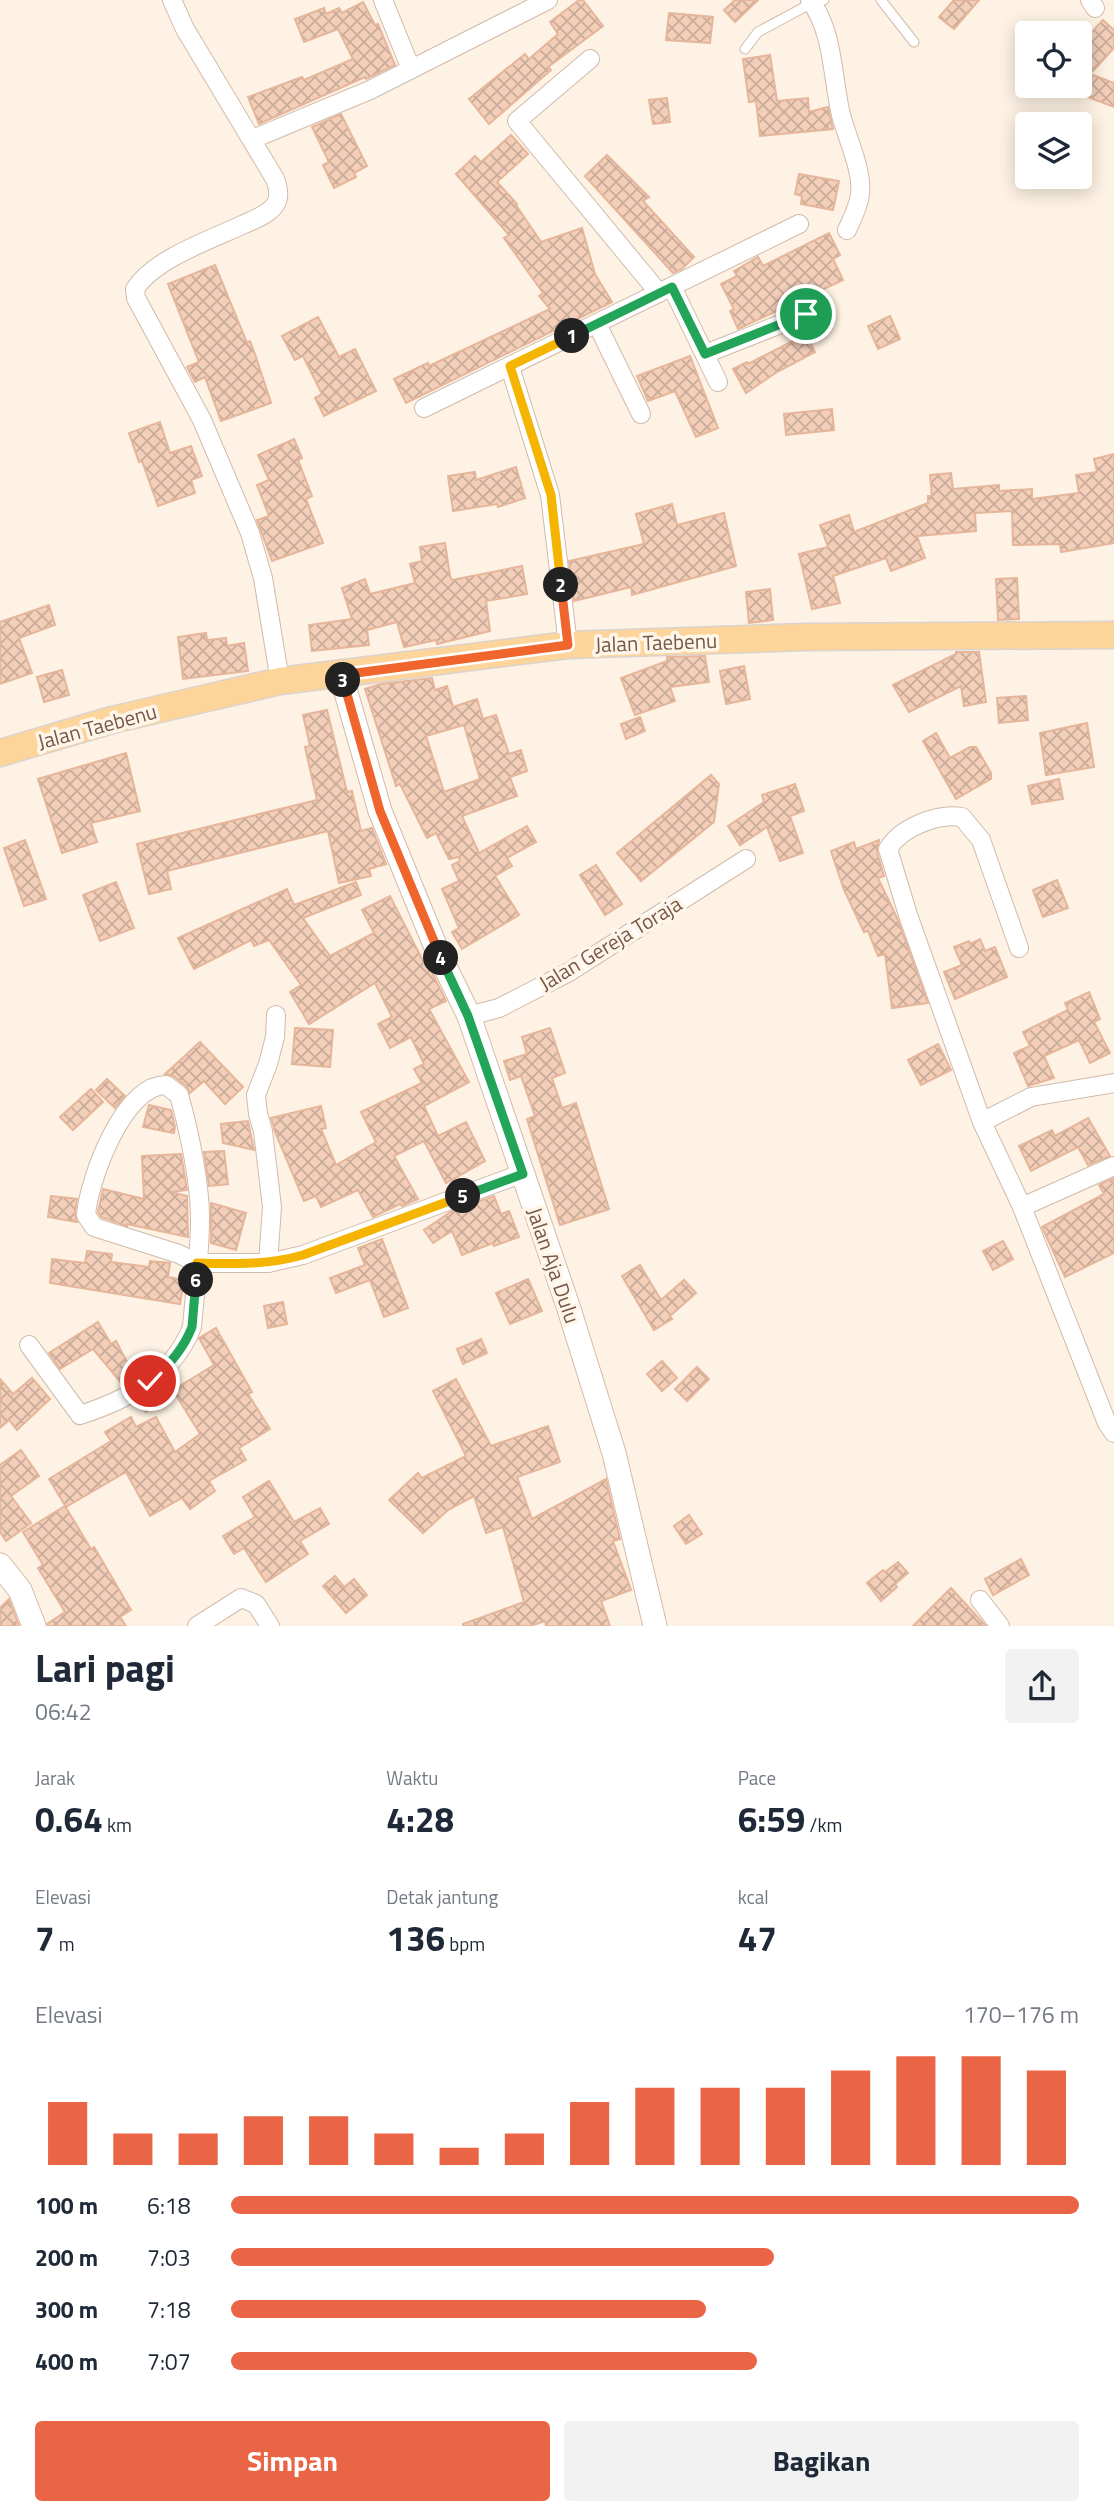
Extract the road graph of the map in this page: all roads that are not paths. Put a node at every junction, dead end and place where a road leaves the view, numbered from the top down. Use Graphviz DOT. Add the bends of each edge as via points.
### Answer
graph roads {
  1 [pos="172,0"];
  2 [pos="383,0"];
  3 [pos="548,0"];
  4 [pos="881,0"];
  5 [pos="815,1"];
  6 [pos="914,42"];
  7 [pos="745,49"];
  8 [pos="590,59"];
  9 [pos="411,69"];
  10 [pos="253,139"];
  11 [pos="799,224"];
  12 [pos="847,230"];
  13 [pos="666,290"];
  14 [pos="806,314"];
  15 [pos="597,324"];
  16 [pos="705,354"];
  17 [pos="510,366"];
  18 [pos="718,382"];
  19 [pos="424,408"];
  20 [pos="641,414"];
  21 [pos="1114,635"];
  22 [pos="568,645"];
  23 [pos="341,675"];
  24 [pos="280,681"];
  25 [pos="0,752"];
  26 [pos="746,859"];
  27 [pos="1019,948"];
  28 [pos="276,1015"];
  29 [pos="468,1016"];
  30 [pos="1114,1083"];
  31 [pos="982,1122"];
  32 [pos="1114,1166"];
  33 [pos="523,1174"];
  34 [pos="1023,1207"];
  35 [pos="197,1263"];
  36 [pos="268,1263"];
  37 [pos="29,1345"];
  38 [pos="1114,1433"];
  39 [pos="0,1565"];
  40 [pos="980,1600"];
  41 [pos="34,1626"];
  42 [pos="197,1626"];
  43 [pos="270,1626"];
  44 [pos="654,1626"];
  45 [pos="1000,1626"];
  1 -- 10 [label="street"];
  2 -- 9 [label="street"];
  3 -- 9 [label="street"];
  4 -- 6 [label="lane"];
  5 -- 7 [label="lane" via="758,32"];
  5 -- 12 [label="street" via="860,189"];
  8 -- 13 [label="street" via="517,121"];
  9 -- 10 [label="street"];
  10 -- 24 [label="street" via="278,188 275,206 146,274 135,289 202,420 250,533 263,578"];
  11 -- 13 [label="street"];
  13 -- 15 [label="street"];
  13 -- 16 [label="street"];
  14 -- 16 [label="street"];
  15 -- 17 [label="street"];
  15 -- 20 [label="street"];
  16 -- 18 [label="street"];
  17 -- 19 [label="street"];
  17 -- 22 [label="street" via="551,495"];
  21 -- 22 [label="main road, Jalan Taebenu" via="805,637"];
  22 -- 23 [label="main road, Jalan Taebenu"];
  23 -- 24 [label="main road, Jalan Taebenu"];
  23 -- 29 [label="street, Jalan Aja Dulu" via="380,811"];
  24 -- 25 [label="main road, Jalan Taebenu"];
  26 -- 29 [label="street, Jalan Gereja Toraja" via="569,972 499,1008"];
  27 -- 31 [label="street" via="981,840 962,817 949,814 895,838 888,849 908,915"];
  28 -- 36 [label="street" via="275,1037 256,1095 272,1207"];
  29 -- 33 [label="street, Jalan Aja Dulu"];
  30 -- 31 [label="street" via="1031,1097"];
  31 -- 34 [label="street"];
  32 -- 34 [label="street"];
  33 -- 36 [label="street" via="303,1255"];
  33 -- 44 [label="street, Jalan Aja Dulu" via="614,1453"];
  34 -- 38 [label="street"];
  35 -- 35 [label="street" via="94,1227 86,1216 113,1133 135,1102 158,1085 173,1089 183,1109 200,1216"];
  35 -- 36 [label="street"];
  35 -- 37 [label="street" via="192,1327 179,1353 150,1381 111,1405 80,1415"];
  39 -- 41 [label="street" via="20,1590"];
  40 -- 45 [label="street"];
  42 -- 43 [label="street" via="240,1598 256,1604"];
}
